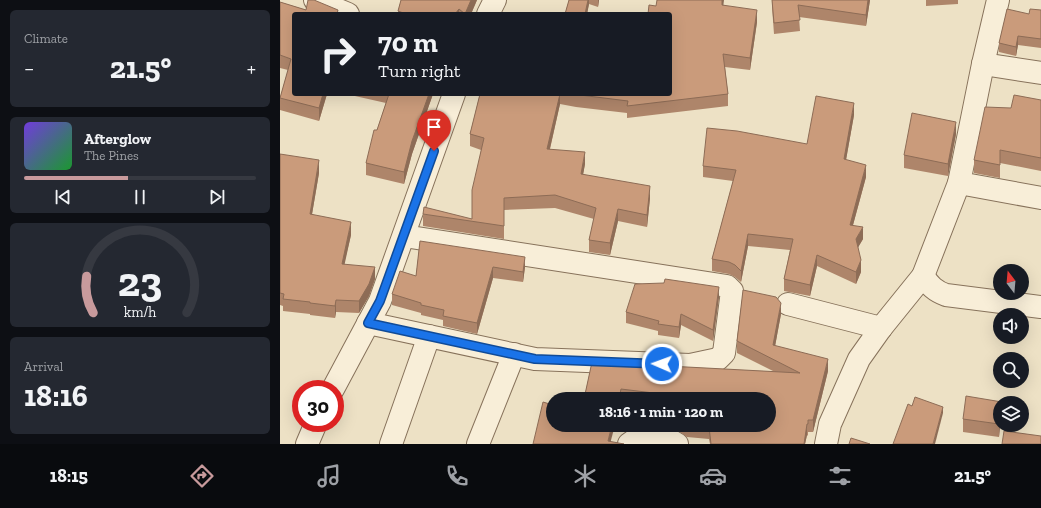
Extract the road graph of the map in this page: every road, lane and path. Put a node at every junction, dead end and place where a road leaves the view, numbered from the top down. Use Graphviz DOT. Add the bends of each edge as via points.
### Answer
graph roads {
  1 [pos="315,0"];
  2 [pos="495,0"];
  3 [pos="998,0"];
  4 [pos="343,12"];
  5 [pos="489,12"];
  6 [pos="982,64"];
  7 [pos="1041,73"];
  8 [pos="453,96"];
  9 [pos="959,183"];
  10 [pos="1041,198"];
  11 [pos="404,236"];
  12 [pos="923,276"];
  13 [pos="788,304"];
  14 [pos="1041,307"];
  15 [pos="368,323"];
  16 [pos="881,328"];
  17 [pos="429,336"];
  18 [pos="514,354"];
  19 [pos="337,380"];
  20 [pos="312,432"];
  21 [pos="307,444"];
  22 [pos="391,444"];
  23 [pos="478,444"];
  24 [pos="629,444"];
  25 [pos="677,444"];
  26 [pos="826,444"];
  1 -- 4 [label="street"];
  2 -- 5 [label="street"];
  3 -- 6 [label="street"];
  6 -- 7 [label="street"];
  6 -- 9 [label="street"];
  8 -- 11 [label="street"];
  9 -- 10 [label="street"];
  9 -- 12 [label="street"];
  11 -- 15 [label="street" via="380,301"];
  11 -- 18 [label="street" via="727,286 732,291 724,353 718,359 690,365 535,359"];
  12 -- 14 [label="street" via="937,292 946,295"];
  12 -- 16 [label="street"];
  13 -- 16 [label="street"];
  15 -- 17 [label="street"];
  15 -- 19 [label="street"];
  16 -- 26 [label="street" via="859,359 830,424"];
  17 -- 18 [label="street"];
  17 -- 22 [label="street"];
  18 -- 23 [label="street"];
  20 -- 21 [label="street"];
  24 -- 25 [label="street" via="635,439 649,436 670,439"];
}
